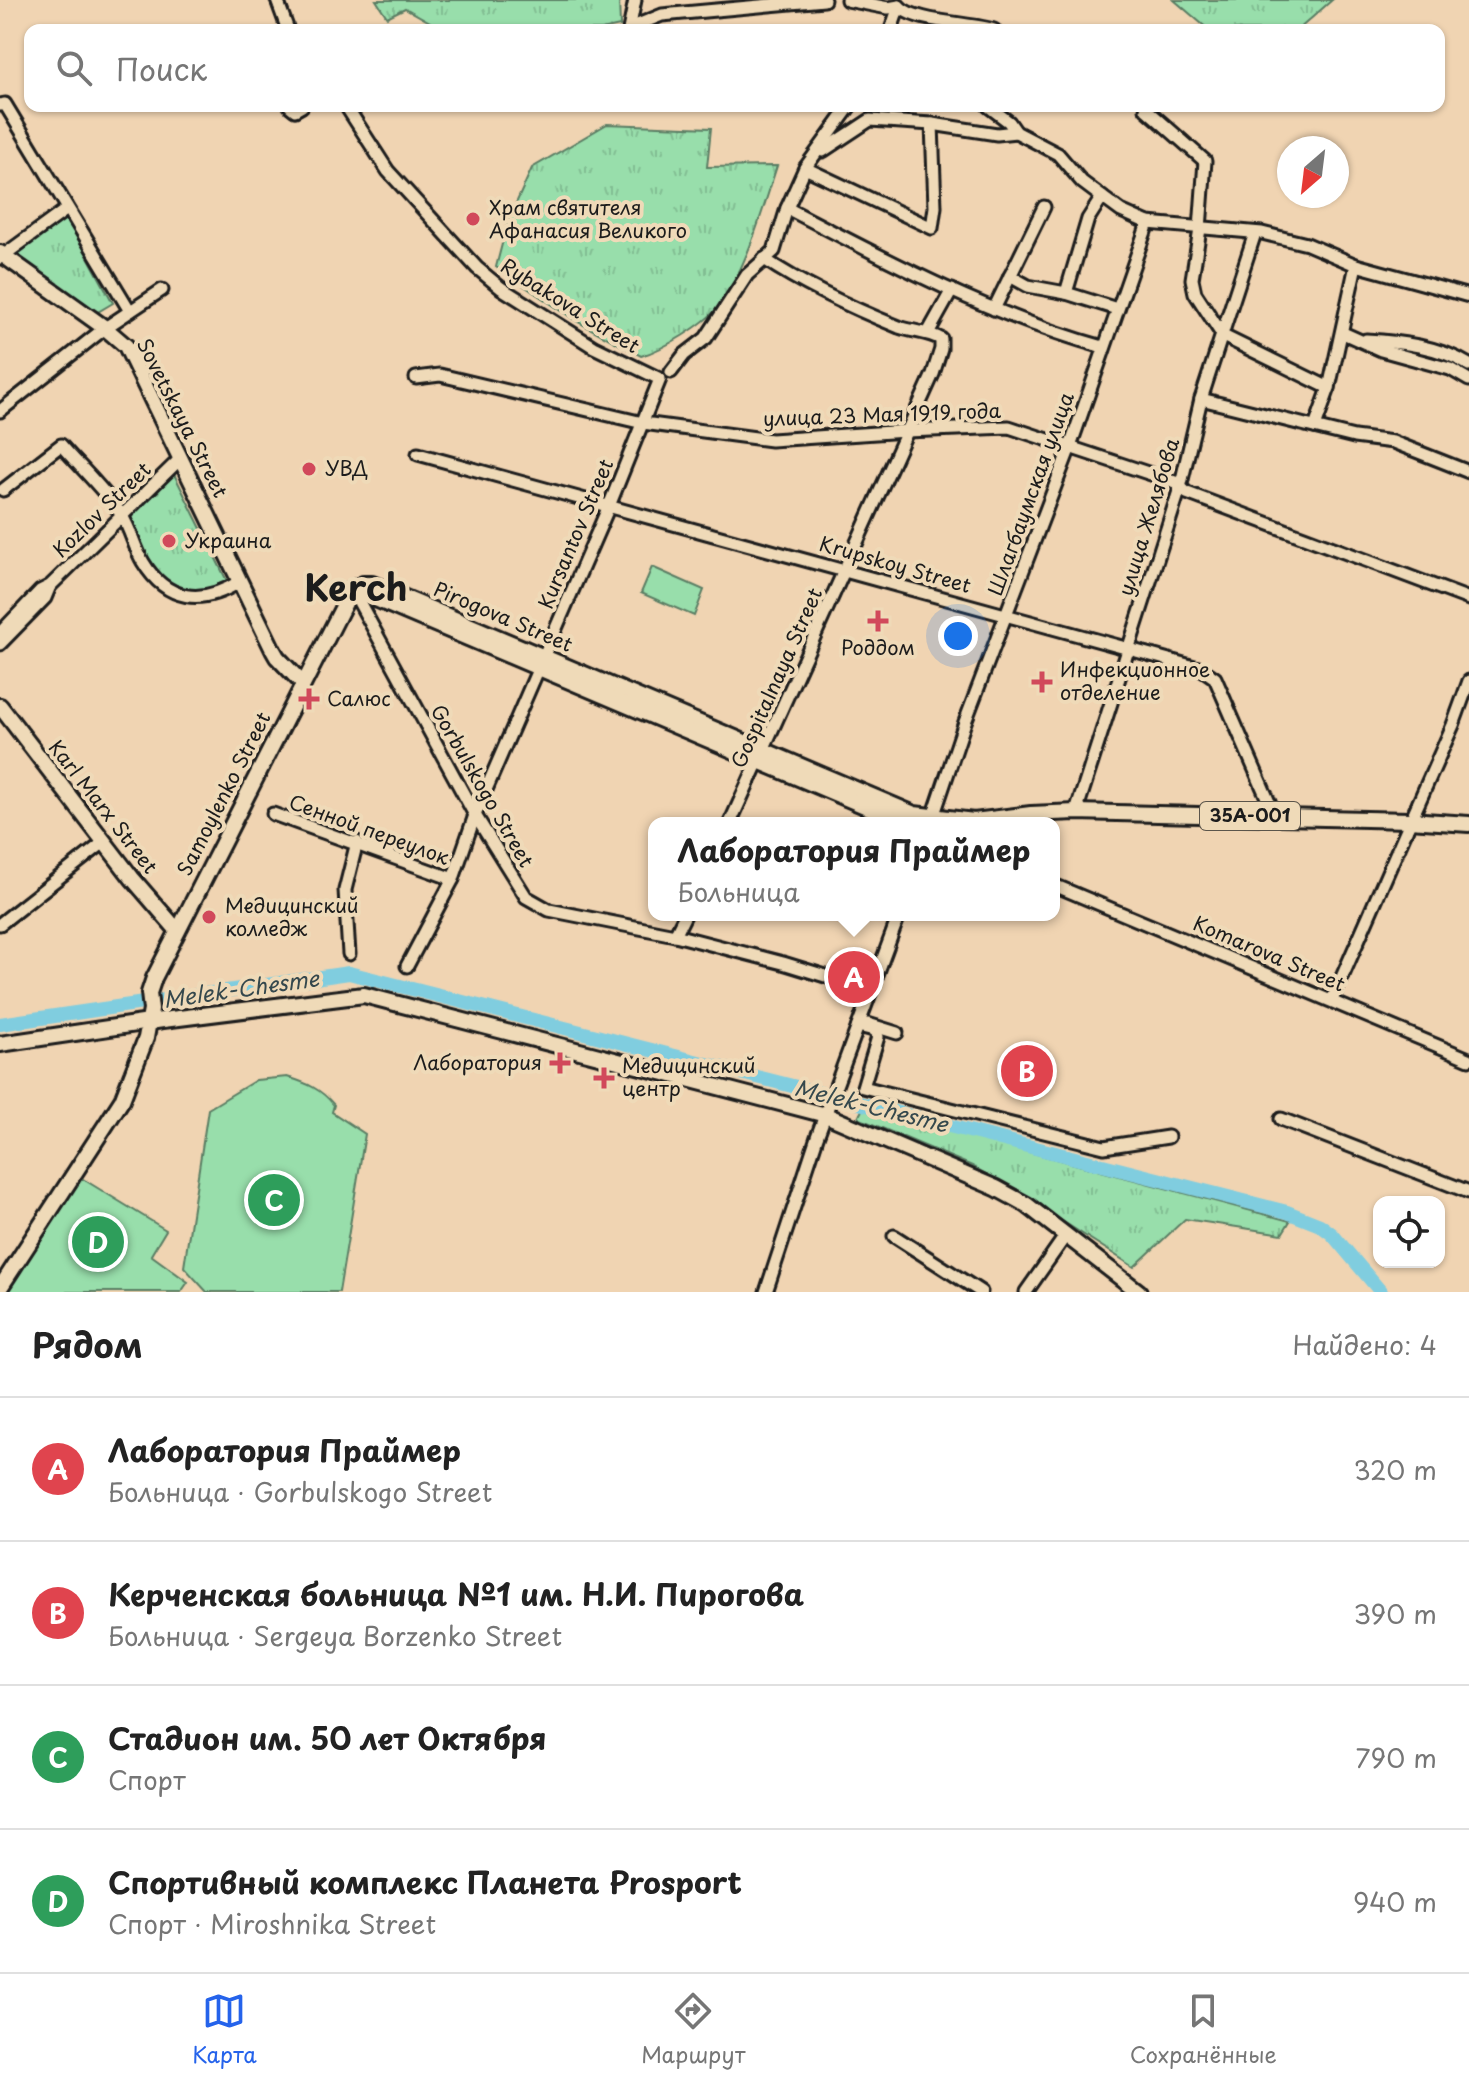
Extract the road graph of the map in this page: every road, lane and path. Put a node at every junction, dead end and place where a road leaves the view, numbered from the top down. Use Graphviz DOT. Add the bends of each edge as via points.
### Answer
graph roads {
  1 [pos="277,0"];
  2 [pos="635,0"];
  3 [pos="824,0"];
  4 [pos="847,0"];
  5 [pos="899,6"];
  6 [pos="286,24"];
  7 [pos="630,24"];
  8 [pos="641,24"];
  9 [pos="893,24"];
  10 [pos="974,24"];
  11 [pos="0,105"];
  12 [pos="350,112"];
  13 [pos="846,112"];
  14 [pos="996,112"];
  15 [pos="1149,112"];
  16 [pos="932,124"];
  17 [pos="1016,132"];
  18 [pos="817,154"];
  19 [pos="805,168"];
  20 [pos="1102,197"];
  21 [pos="1044,207"];
  22 [pos="787,208"];
  23 [pos="67,209"];
  24 [pos="1148,223"];
  25 [pos="1200,229"];
  26 [pos="1255,233"];
  27 [pos="1,256"];
  28 [pos="764,259"];
  29 [pos="1356,265"];
  30 [pos="1010,276"];
  31 [pos="162,290"];
  32 [pos="952,290"];
  33 [pos="1066,293"];
  34 [pos="1469,296"];
  35 [pos="994,309"];
  36 [pos="1117,309"];
  37 [pos="130,311"];
  38 [pos="105,328"];
  39 [pos="928,333"];
  40 [pos="1343,333"];
  41 [pos="1223,336"];
  42 [pos="1357,339"];
  43 [pos="1103,347"];
  44 [pos="1469,365"];
  45 [pos="666,376"];
  46 [pos="416,378"];
  47 [pos="1469,380"];
  48 [pos="1329,388"];
  49 [pos="1201,399"];
  50 [pos="0,411"];
  51 [pos="643,423"];
  52 [pos="1315,427"];
  53 [pos="906,431"];
  54 [pos="1070,447"];
  55 [pos="418,454"];
  56 [pos="179,460"];
  57 [pos="1469,472"];
  58 [pos="1180,488"];
  59 [pos="3,490"];
  60 [pos="609,506"];
  61 [pos="122,516"];
  62 [pos="845,568"];
  63 [pos="239,582"];
  64 [pos="50,586"];
  65 [pos="352,589"];
  66 [pos="1469,599"];
  67 [pos="1005,616"];
  68 [pos="0,633"];
  69 [pos="0,644"];
  70 [pos="1127,648"];
  71 [pos="277,657"];
  72 [pos="541,661"];
  73 [pos="314,664"];
  74 [pos="1469,681"];
  75 [pos="303,684"];
  76 [pos="294,701"];
  77 [pos="0,706"];
  78 [pos="762,757"];
  79 [pos="273,814"];
  80 [pos="475,815"];
  81 [pos="1075,815"];
  82 [pos="733,817"];
  83 [pos="892,817"];
  84 [pos="923,817"];
  85 [pos="933,817"];
  86 [pos="1044,817"];
  87 [pos="1276,818"];
  88 [pos="1410,822"];
  89 [pos="1469,826"];
  90 [pos="104,842"];
  91 [pos="357,842"];
  92 [pos="453,879"];
  93 [pos="1060,887"];
  94 [pos="682,921"];
  95 [pos="897,921"];
  96 [pos="0,924"];
  97 [pos="177,930"];
  98 [pos="675,935"];
  99 [pos="349,954"];
  100 [pos="407,966"];
  101 [pos="871,990"];
  102 [pos="1332,1000"];
  103 [pos="150,1016"];
  104 [pos="859,1024"];
  105 [pos="875,1028"];
  106 [pos="897,1033"];
  107 [pos="0,1044"];
  108 [pos="1469,1059"];
  109 [pos="828,1112"];
  110 [pos="1281,1119"];
  111 [pos="1168,1137"];
  112 [pos="1469,1192"];
  113 [pos="1066,1235"];
  114 [pos="894,1236"];
  115 [pos="0,1288"];
  116 [pos="766,1292"];
  117 [pos="981,1292"];
  118 [pos="1026,1292"];
  119 [pos="1139,1292"];
  1 -- 6 [label="street"];
  2 -- 7 [label="street"];
  3 -- 8 [label="street" via="662,15"];
  4 -- 5 [label="street"];
  5 -- 9 [label="street"];
  5 -- 10 [label="street" via="905,13"];
  11 -- 23 [label="street" via="5,104"];
  12 -- 45 [label="street, Rybakova Street" via="388,171 477,268 594,347"];
  13 -- 18 [label="street"];
  14 -- 17 [label="street"];
  15 -- 25 [label="street" via="1205,161"];
  16 -- 17 [label="street"];
  16 -- 18 [label="street" via="870,120"];
  16 -- 19 [label="street" via="932,228"];
  17 -- 20 [label="street" via="1058,154"];
  18 -- 19 [label="street"];
  19 -- 22 [label="street"];
  20 -- 24 [label="street"];
  20 -- 33 [label="street" via="1088,219"];
  21 -- 30 [label="street"];
  22 -- 28 [label="street" via="774,251"];
  22 -- 32 [label="street"];
  23 -- 27 [label="street"];
  23 -- 37 [label="street"];
  24 -- 25 [label="street"];
  24 -- 36 [label="street, Шлагбаумская улица"];
  25 -- 26 [label="street"];
  25 -- 41 [label="street" via="1192,279 1195,293"];
  26 -- 29 [label="street" via="1307,244"];
  26 -- 41 [label="street, улица Желябова"];
  27 -- 38 [label="main road, Sovetskaya Street"];
  28 -- 39 [label="street" via="869,315"];
  28 -- 45 [label="street" via="737,287 706,338"];
  29 -- 34 [label="street"];
  29 -- 40 [label="street"];
  30 -- 33 [label="street" via="1028,286"];
  30 -- 35 [label="street"];
  31 -- 37 [label="street"];
  32 -- 35 [label="street"];
  32 -- 39 [label="street"];
  33 -- 36 [label="street"];
  35 -- 43 [label="street"];
  36 -- 43 [label="street, Шлагбаумская улица"];
  37 -- 38 [label="street"];
  38 -- 50 [label="street"];
  38 -- 56 [label="main road, Sovetskaya Street" via="126,346"];
  39 -- 53 [label="street, Gospitalnaya Street" via="941,339 941,349"];
  40 -- 42 [label="street"];
  40 -- 48 [label="street"];
  41 -- 48 [label="street"];
  41 -- 49 [label="street, улица Желябова"];
  42 -- 44 [label="street" via="1435,349"];
  42 -- 47 [label="street"];
  43 -- 54 [label="street, Шлагбаумская улица"];
  45 -- 51 [label="street, Kursantov Street"];
  46 -- 51 [label="street, улица 23 Мая 1919 года" via="440,375"];
  48 -- 52 [label="street"];
  49 -- 52 [label="street"];
  49 -- 58 [label="street, улица Желябова"];
  51 -- 53 [label="street, улица 23 Мая 1919 года" via="771,440"];
  51 -- 60 [label="street, Kursantov Street"];
  52 -- 57 [label="street" via="1393,442"];
  53 -- 54 [label="street, улица 23 Мая 1919 года" via="1009,427"];
  53 -- 62 [label="street, Gospitalnaya Street"];
  54 -- 58 [label="street, улица 23 Мая 1919 года"];
  54 -- 67 [label="street, Шлагбаумская улица"];
  55 -- 60 [label="street, Krupskoy Street"];
  56 -- 61 [label="street, Kozlov Street"];
  56 -- 63 [label="main road, Sovetskaya Street"];
  58 -- 66 [label="street, улица 23 Мая 1919 года"];
  58 -- 70 [label="street, улица Желябова"];
  59 -- 61 [label="street" via="61,445"];
  60 -- 62 [label="street, Krupskoy Street"];
  60 -- 72 [label="street, Kursantov Street"];
  61 -- 63 [label="street" via="152,575 170,590 206,597"];
  61 -- 64 [label="street, Kozlov Street"];
  62 -- 67 [label="street, Krupskoy Street"];
  62 -- 78 [label="street, Gospitalnaya Street"];
  63 -- 71 [label="main road, Sovetskaya Street"];
  64 -- 68 [label="street, Kozlov Street"];
  64 -- 69 [label="street, Kozlov Street" via="45,598"];
  65 -- 72 [label="main road, Pirogova Street" via="372,584"];
  65 -- 73 [label="main road, Samoylenko Street"];
  65 -- 80 [label="street, Gorbulskogo Street"];
  67 -- 70 [label="street, Krupskoy Street"];
  67 -- 85 [label="street, Шлагбаумская улица"];
  70 -- 81 [label="street, улица Желябова"];
  70 -- 87 [label="street, Krupskoy Street" via="1202,669 1215,678"];
  71 -- 73 [label="main road"];
  71 -- 75 [label="main road, Sovetskaya Street"];
  71 -- 76 [label="main road"];
  72 -- 78 [label="main road, Pirogova Street"];
  72 -- 80 [label="street, Kursantov Street"];
  73 -- 75 [label="main road, Samoylenko Street"];
  74 -- 88 [label="street"];
  75 -- 76 [label="main road, Samoylenko Street"];
  76 -- 97 [label="main road, Samoylenko Street"];
  77 -- 90 [label="main road, Karl Marx Street"];
  78 -- 82 [label="street, Gospitalnaya Street"];
  78 -- 83 [label="main road, Pirogova Street"];
  78 -- 84 [label="main road, Pirogova Street"];
  79 -- 91 [label="street, Сенной переулок"];
  80 -- 92 [label="street, Kursantov Street"];
  80 -- 98 [label="street, Gorbulskogo Street" via="526,897 549,910"];
  81 -- 86 [label="main road, 35А-001"];
  81 -- 87 [label="main road, 35А-001"];
  87 -- 88 [label="main road, 35А-001"];
  88 -- 89 [label="main road, 35А-001"];
  88 -- 102 [label="street"];
  90 -- 96 [label="street"];
  90 -- 97 [label="main road, Karl Marx Street"];
  91 -- 92 [label="street, Сенной переулок"];
  91 -- 99 [label="street" via="345,890"];
  92 -- 100 [label="street, Kursantov Street"];
  93 -- 102 [label="street, Komarova Street"];
  94 -- 98 [label="street"];
  95 -- 101 [label="street"];
  97 -- 103 [label="main road, Samoylenko Street" via="149,993"];
  98 -- 101 [label="street, Gorbulskogo Street"];
  101 -- 104 [label="street"];
  102 -- 108 [label="street, Komarova Street"];
  103 -- 107 [label="main road"];
  103 -- 109 [label="main road" via="364,995"];
  103 -- 115 [label="main road, Samoylenko Street" via="124,1095"];
  104 -- 105 [label="street"];
  104 -- 109 [label="street"];
  105 -- 106 [label="street"];
  105 -- 111 [label="street" via="878,1037 863,1087 1104,1147"];
  109 -- 113 [label="main road" via="996,1188"];
  109 -- 116 [label="street"];
  110 -- 112 [label="street"];
  113 -- 118 [label="street"];
  113 -- 119 [label="main road"];
  114 -- 117 [label="street"];
}
